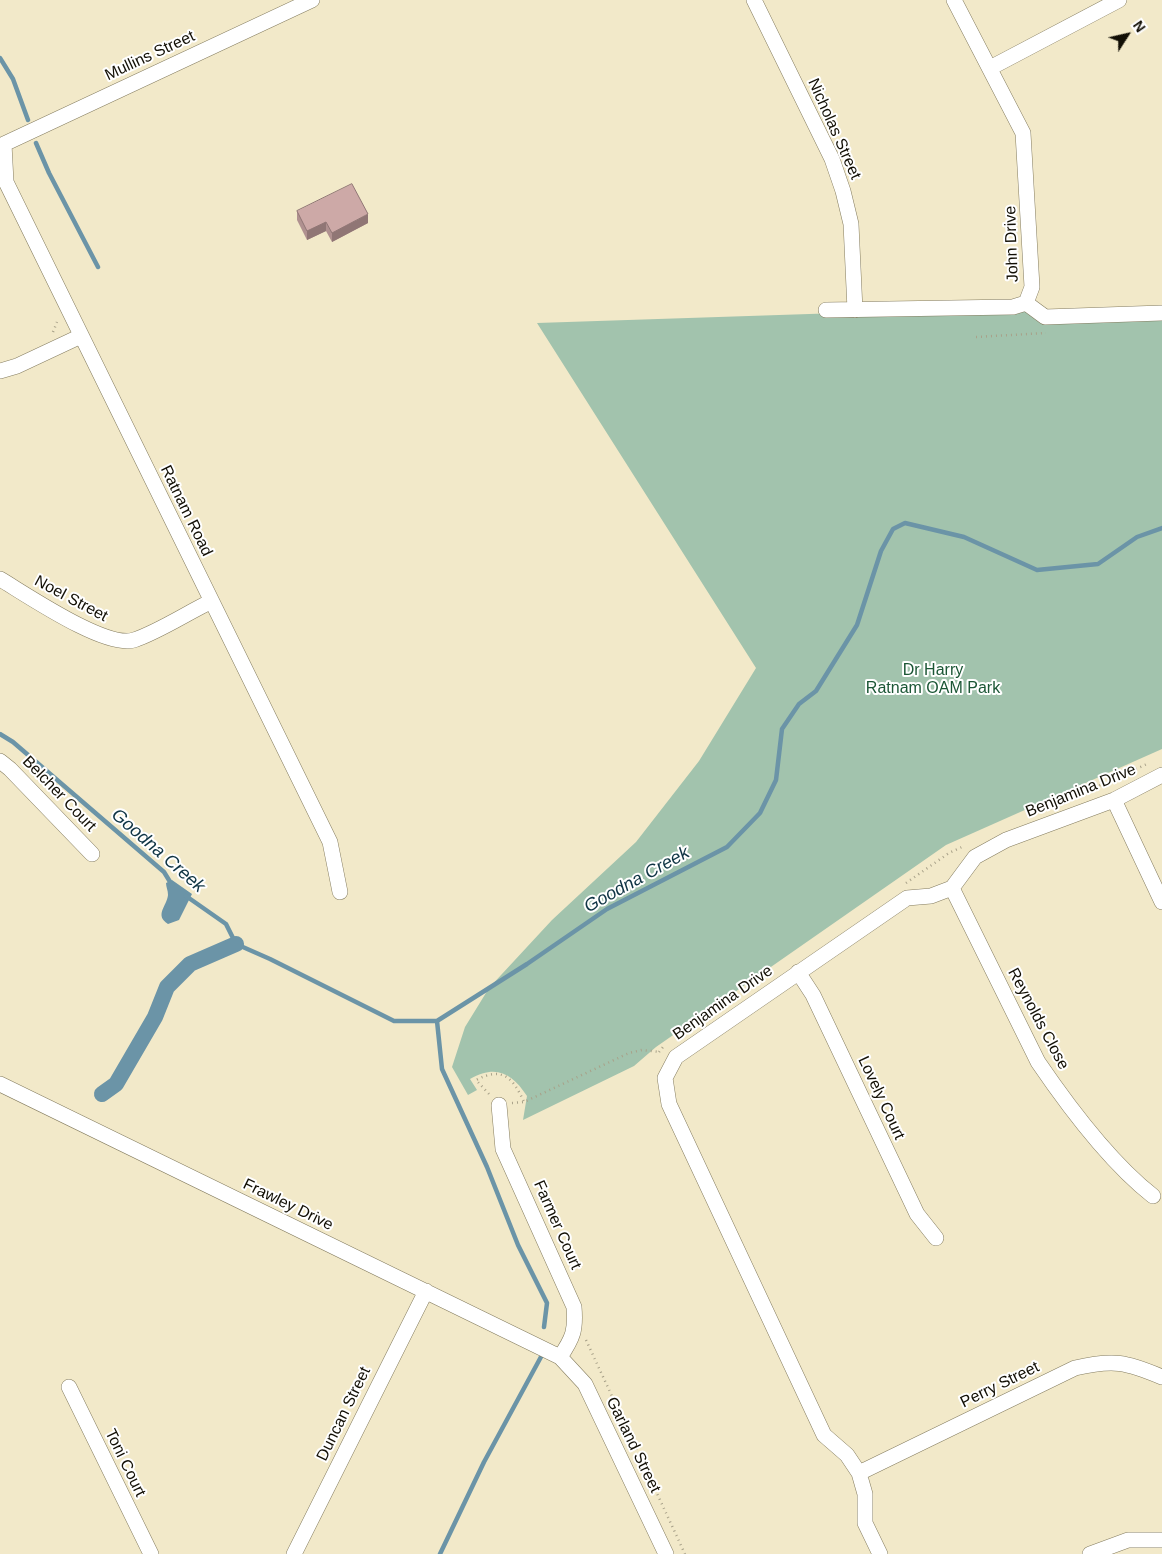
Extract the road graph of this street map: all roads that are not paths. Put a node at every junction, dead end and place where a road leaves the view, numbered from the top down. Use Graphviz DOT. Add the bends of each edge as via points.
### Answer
graph roads {
  1 [pos="312,0"];
  2 [pos="754,0"];
  3 [pos="954,0"];
  4 [pos="1119,0"];
  5 [pos="990,68"];
  6 [pos="2,143"];
  7 [pos="1026,303"];
  8 [pos="826,310"];
  9 [pos="856,310"];
  10 [pos="1162,313"];
  11 [pos="81,336"];
  12 [pos="0,371"];
  13 [pos="0,579"];
  14 [pos="210,602"];
  15 [pos="0,761"];
  16 [pos="1162,776"];
  17 [pos="1114,800"];
  18 [pos="92,854"];
  19 [pos="952,888"];
  20 [pos="340,892"];
  21 [pos="1162,902"];
  22 [pos="798,972"];
  23 [pos="0,1084"];
  24 [pos="499,1105"];
  25 [pos="1153,1196"];
  26 [pos="936,1238"];
  27 [pos="426,1291"];
  28 [pos="560,1357"];
  29 [pos="1162,1377"];
  30 [pos="69,1387"];
  31 [pos="859,1473"];
  32 [pos="1162,1540"];
  33 [pos="151,1554"];
  34 [pos="294,1554"];
  35 [pos="666,1554"];
  36 [pos="880,1554"];
  37 [pos="1090,1554"];
  1 -- 6 [label="street, Mullins Street"];
  2 -- 9 [label="street, Nicholas Street" via="832,159 843,191 851,224"];
  3 -- 5 [label="street, John Drive"];
  4 -- 5 [label="street"];
  5 -- 7 [label="street, John Drive" via="1023,133 1026,149 1032,287"];
  6 -- 11 [label="street, Ratnam Road" via="6,182"];
  7 -- 9 [label="street, John Drive" via="1013,307"];
  7 -- 10 [label="street" via="1045,317"];
  8 -- 9 [label="street, John Drive"];
  11 -- 12 [label="street"];
  11 -- 14 [label="street, Ratnam Road"];
  13 -- 14 [label="street, Noel Street" via="92,632 114,640 133,640"];
  14 -- 20 [label="street, Ratnam Road" via="330,842"];
  15 -- 18 [label="street, Belcher Court"];
  16 -- 17 [label="street, Benjamina Drive"];
  17 -- 19 [label="street, Benjamina Drive" via="1006,840 975,857"];
  17 -- 21 [label="street"];
  19 -- 22 [label="street, Benjamina Drive" via="931,896 907,898"];
  19 -- 25 [label="street, Reynolds Close" via="1038,1062 1054,1086 1131,1178"];
  22 -- 26 [label="street, Lovely Court" via="813,995 917,1214"];
  22 -- 31 [label="street, Benjamina Drive" via="676,1057 665,1078 669,1104 824,1435 847,1455"];
  23 -- 27 [label="street, Frawley Drive"];
  24 -- 28 [label="street, Farmer Court" via="503,1149 574,1307 572,1340"];
  27 -- 28 [label="street, Frawley Drive"];
  27 -- 34 [label="street, Duncan Street"];
  28 -- 35 [label="street, Garland Street" via="585,1384"];
  29 -- 31 [label="street, Perry Street" via="1127,1363 1100,1362 1075,1368"];
  30 -- 33 [label="street, Toni Court"];
  31 -- 36 [label="street, Benjamina Drive" via="865,1494 865,1523"];
  32 -- 37 [label="street" via="1128,1540"];
}
